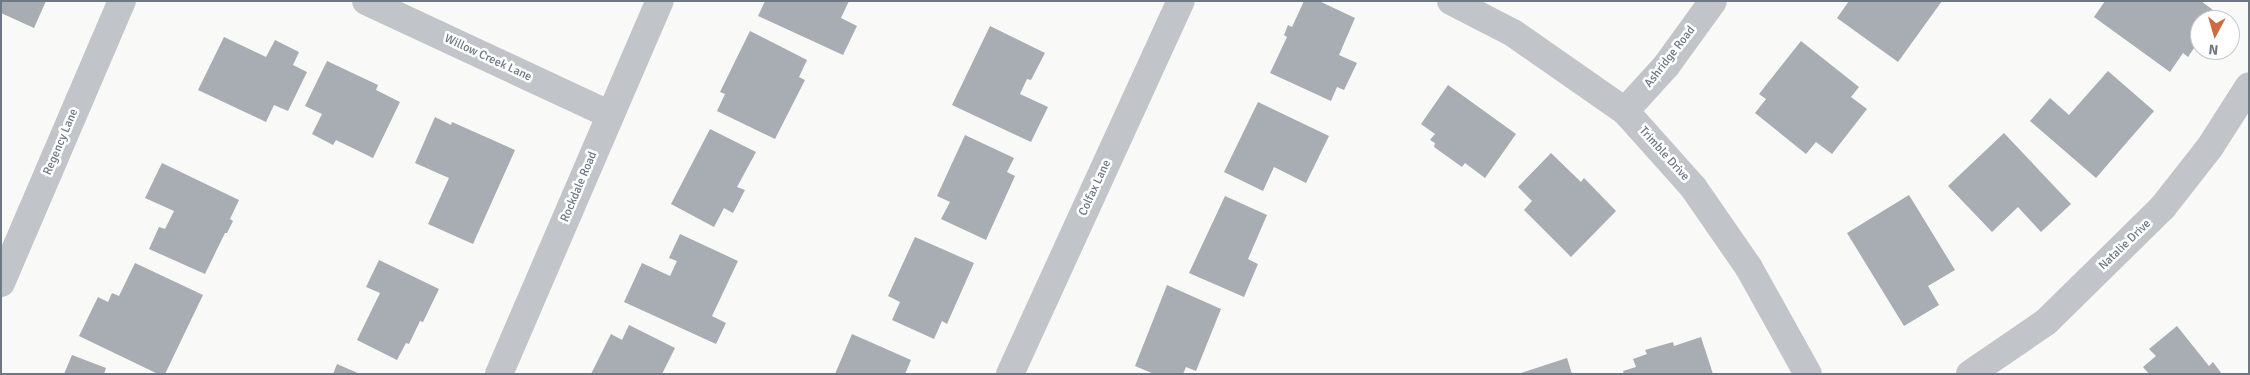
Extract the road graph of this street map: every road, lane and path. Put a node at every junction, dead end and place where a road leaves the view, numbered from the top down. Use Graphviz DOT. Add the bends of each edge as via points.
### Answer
graph roads {
  1 [pos="122,1"];
  2 [pos="366,1"];
  3 [pos="660,1"];
  4 [pos="1181,1"];
  5 [pos="1451,1"];
  6 [pos="1713,1"];
  7 [pos="2249,86"];
  8 [pos="1625,111"];
  9 [pos="610,116"];
  10 [pos="1,283"];
  11 [pos="499,374"];
  12 [pos="1010,374"];
  13 [pos="1808,374"];
  14 [pos="1970,374"];
  1 -- 10 [label="street, Regency Lane"];
  2 -- 9 [label="street, Willow Creek Lane"];
  3 -- 9 [label="street, Rockdale Road"];
  4 -- 12 [label="street, Colfax Lane"];
  5 -- 8 [label="street, Trimble Drive" via="1513,34"];
  6 -- 8 [label="street, Ashridge Road" via="1666,66"];
  7 -- 14 [label="street, Natalie Drive" via="2210,147 2163,207 2046,322"];
  8 -- 13 [label="street, Trimble Drive" via="1693,187 1744,259"];
  9 -- 11 [label="street, Rockdale Road"];
}
